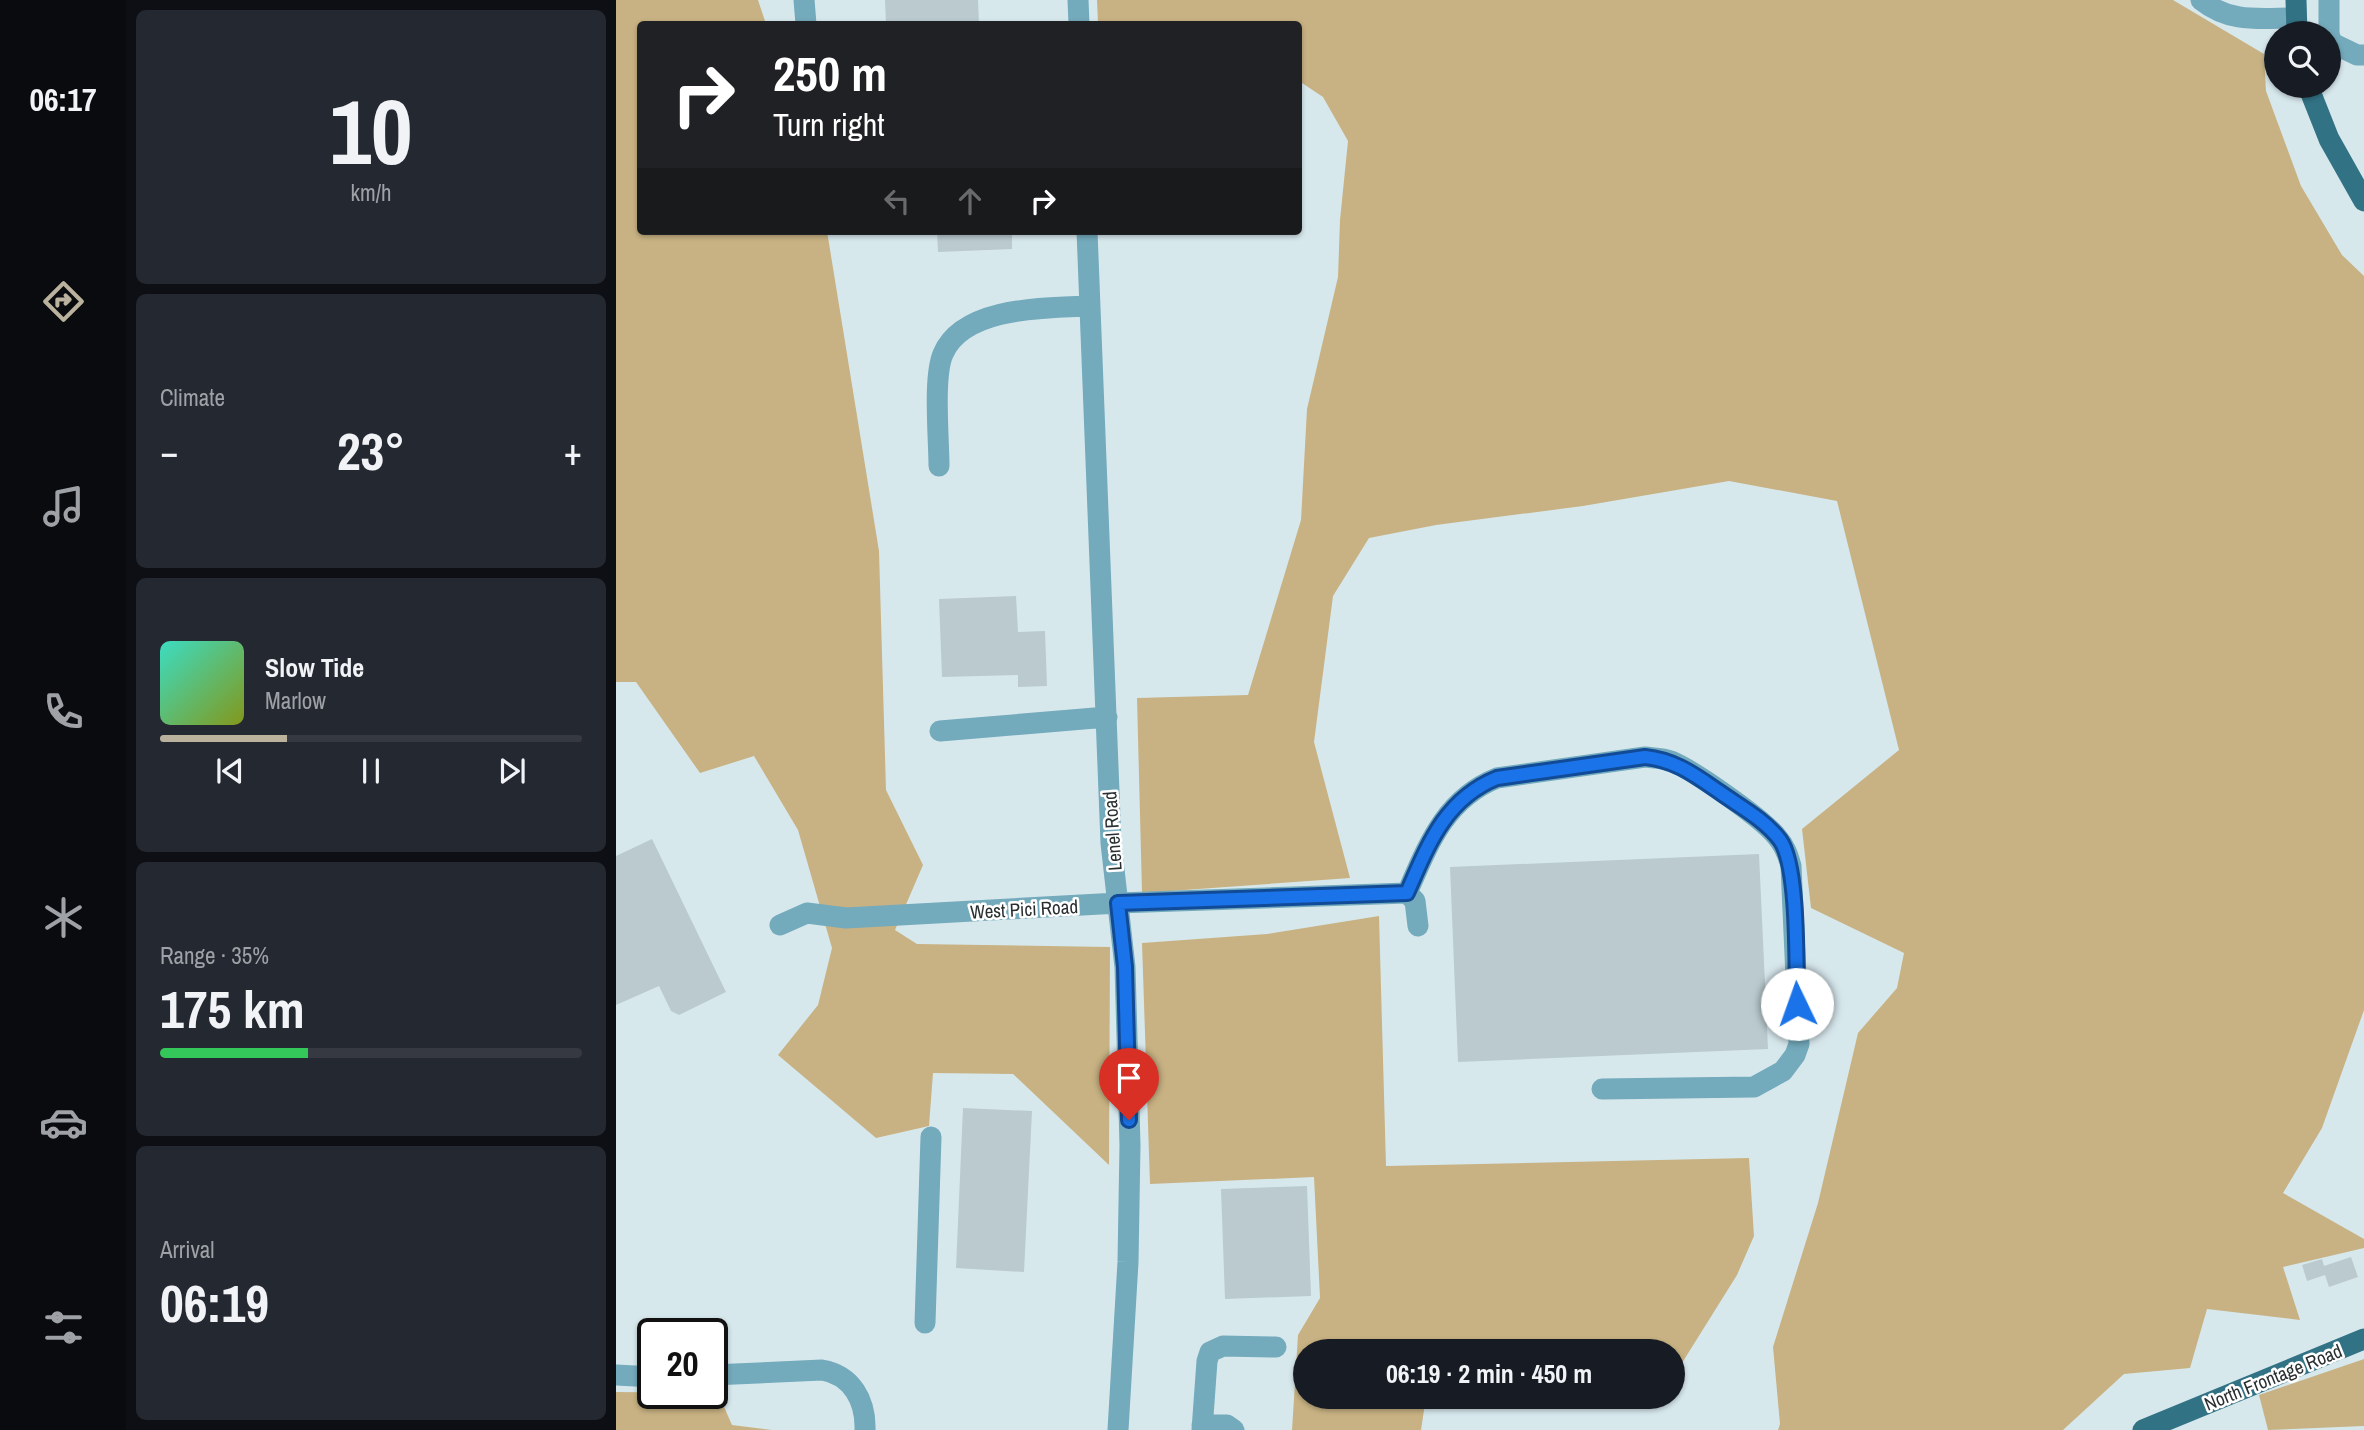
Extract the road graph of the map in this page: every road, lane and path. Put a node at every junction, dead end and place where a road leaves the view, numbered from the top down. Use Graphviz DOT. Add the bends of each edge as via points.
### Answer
graph roads {
  1 [pos="804,0"];
  2 [pos="1078,0"];
  3 [pos="2202,0"];
  4 [pos="2329,0"];
  5 [pos="2296,17"];
  6 [pos="806,21"];
  7 [pos="1079,21"];
  8 [pos="2329,21"];
  9 [pos="2341,47"];
  10 [pos="2364,55"];
  11 [pos="2313,98"];
  12 [pos="2364,201"];
  13 [pos="1087,235"];
  14 [pos="1090,306"];
  15 [pos="939,466"];
  16 [pos="1107,717"];
  17 [pos="940,731"];
  18 [pos="1407,893"];
  19 [pos="1118,903"];
  20 [pos="780,925"];
  21 [pos="1418,926"];
  22 [pos="1602,1089"];
  23 [pos="930,1137"];
  24 [pos="925,1323"];
  25 [pos="2364,1339"];
  26 [pos="1276,1347"];
  27 [pos="728,1374"];
  28 [pos="616,1375"];
  29 [pos="637,1376"];
  30 [pos="1202,1428"];
  31 [pos="865,1430"];
  32 [pos="1118,1430"];
  33 [pos="1234,1430"];
  34 [pos="2143,1430"];
  1 -- 6 [label="street"];
  2 -- 7 [label="street"];
  3 -- 5 [label="street" via="2237,19"];
  4 -- 8 [label="street"];
  9 -- 10 [label="street"];
  11 -- 12 [label="main road" via="2329,139"];
  13 -- 14 [label="street, Lenel Road"];
  14 -- 15 [label="street" via="1004,313 959,334 944,352 939,370"];
  14 -- 16 [label="street, Lenel Road"];
  16 -- 17 [label="street"];
  16 -- 19 [label="street, Lenel Road"];
  18 -- 19 [label="street, West Pici Road"];
  18 -- 21 [label="street" via="1415,901"];
  18 -- 22 [label="street" via="1434,832 1448,813 1471,790 1497,778 1645,757 1662,759 1689,771 1771,830 1784,846 1791,866 1799,1031 1790,1063 1754,1087"];
  19 -- 20 [label="street, West Pici Road" via="846,918 807,913"];
  19 -- 32 [label="street, Lenel Road" via="1125,967 1129,1145 1128,1262"];
  23 -- 24 [label="street"];
  25 -- 34 [label="main road, North Frontage Road"];
  26 -- 30 [label="street" via="1223,1346 1210,1352"];
  27 -- 31 [label="street" via="834,1373 860,1398"];
  28 -- 29 [label="street"];
  30 -- 33 [label="street" via="1227,1425"];
}
